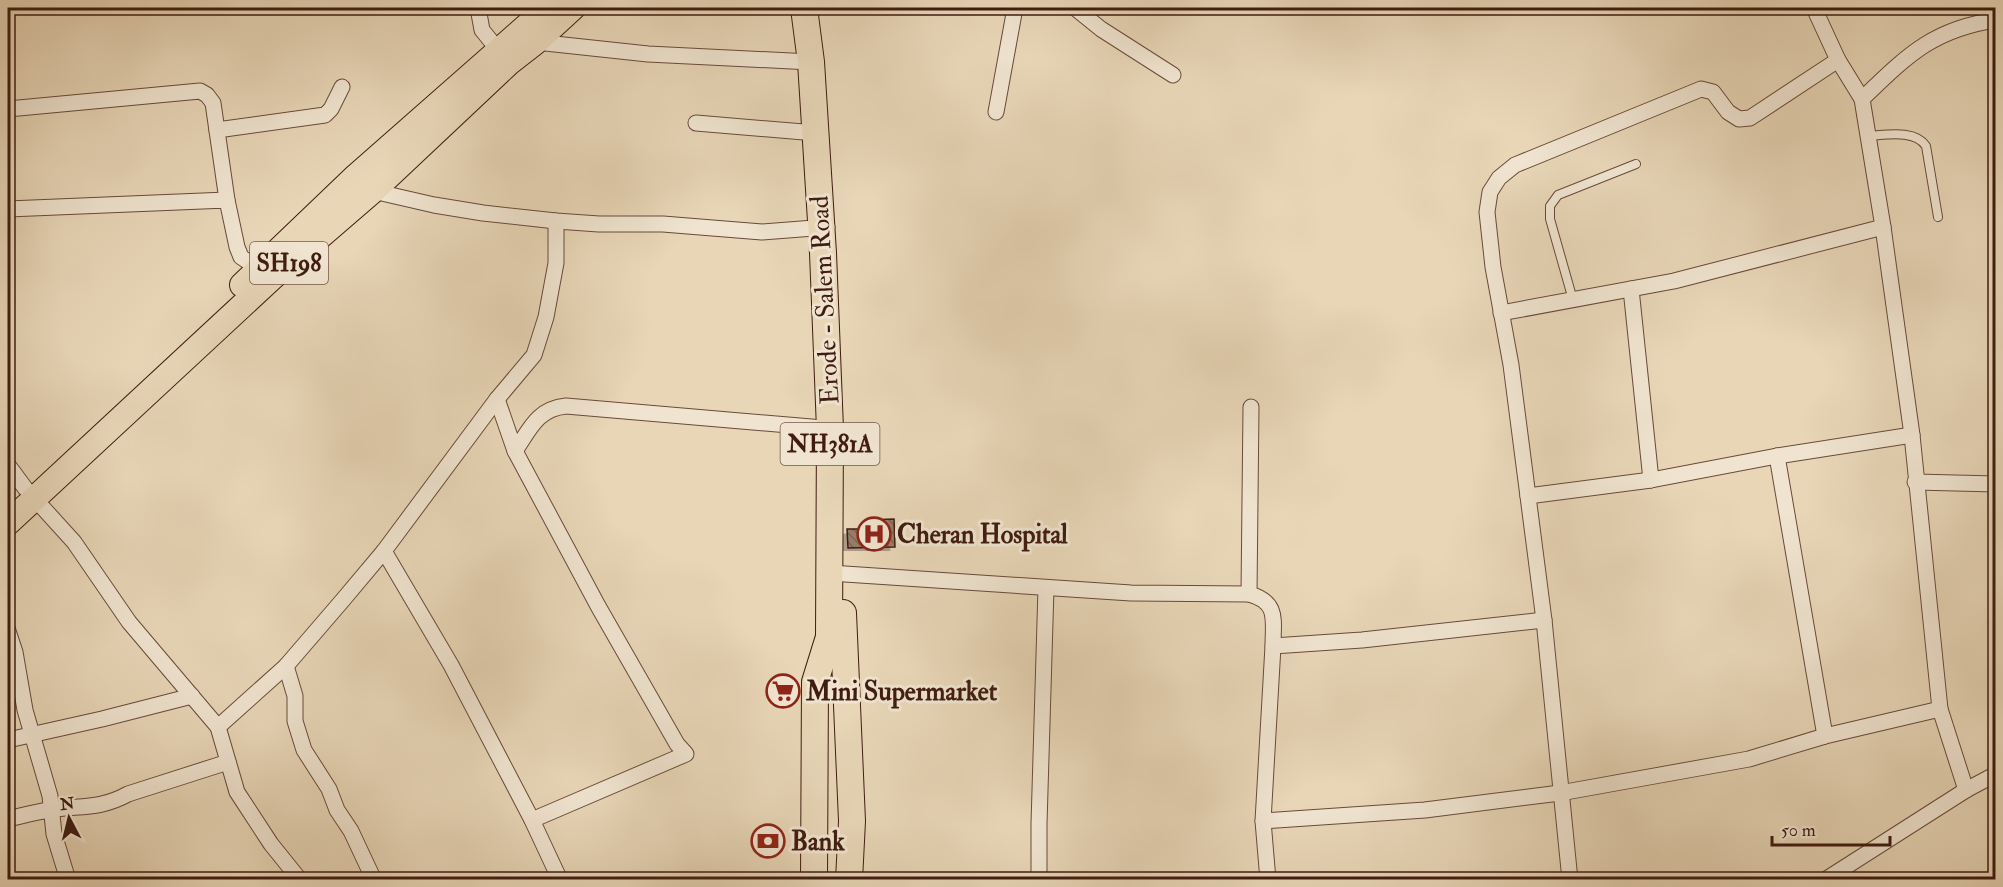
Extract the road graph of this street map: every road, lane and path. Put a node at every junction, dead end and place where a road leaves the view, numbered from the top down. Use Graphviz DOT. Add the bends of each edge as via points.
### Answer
graph roads {
  1 [pos="478,8"];
  2 [pos="547,8"];
  3 [pos="573,8"];
  4 [pos="804,8"];
  5 [pos="817,8"];
  6 [pos="1015,8"];
  7 [pos="1075,8"];
  8 [pos="1814,8"];
  9 [pos="1995,20"];
  10 [pos="536,42"];
  11 [pos="504,57"];
  12 [pos="1838,60"];
  13 [pos="812,62"];
  14 [pos="1173,75"];
  15 [pos="342,87"];
  16 [pos="1862,99"];
  17 [pos="8,109"];
  18 [pos="996,112"];
  19 [pos="696,123"];
  20 [pos="217,130"];
  21 [pos="816,134"];
  22 [pos="1868,136"];
  23 [pos="1636,164"];
  24 [pos="365,184"];
  25 [pos="227,200"];
  26 [pos="8,209"];
  27 [pos="1938,217"];
  28 [pos="556,221"];
  29 [pos="827,227"];
  30 [pos="1883,227"];
  31 [pos="265,273"];
  32 [pos="1631,289"];
  33 [pos="1572,300"];
  34 [pos="1501,313"];
  35 [pos="497,399"];
  36 [pos="1251,406"];
  37 [pos="836,430"];
  38 [pos="1912,435"];
  39 [pos="515,451"];
  40 [pos="1777,456"];
  41 [pos="8,465"];
  42 [pos="1651,480"];
  43 [pos="1915,482"];
  44 [pos="1995,484"];
  45 [pos="1528,496"];
  46 [pos="22,497"];
  47 [pos="8,523"];
  48 [pos="384,551"];
  49 [pos="836,573"];
  50 [pos="1046,588"];
  51 [pos="1249,594"];
  52 [pos="1544,620"];
  53 [pos="8,631"];
  54 [pos="829,637"];
  55 [pos="1273,646"];
  56 [pos="286,666"];
  57 [pos="192,696"];
  58 [pos="1940,709"];
  59 [pos="218,728"];
  60 [pos="32,733"];
  61 [pos="1825,736"];
  62 [pos="8,740"];
  63 [pos="228,762"];
  64 [pos="1995,774"];
  65 [pos="1966,790"];
  66 [pos="1560,793"];
  67 [pos="51,809"];
  68 [pos="8,819"];
  69 [pos="532,820"];
  70 [pos="1263,821"];
  71 [pos="68,879"];
  72 [pos="300,879"];
  73 [pos="374,879"];
  74 [pos="560,879"];
  75 [pos="814,879"];
  76 [pos="831,879"];
  77 [pos="849,879"];
  78 [pos="1039,879"];
  79 [pos="1268,879"];
  80 [pos="1570,879"];
  81 [pos="1825,879"];
  1 -- 11 [label="street" via="482,30"];
  2 -- 11 [label="main road, SH198"];
  3 -- 10 [label="main road, SH198"];
  4 -- 13 [label="highway, Erode - Salem Road / NH381A"];
  5 -- 29 [label="highway, Erode - Salem Road / NH381A" via="825,81"];
  6 -- 18 [label="street"];
  7 -- 14 [label="street"];
  8 -- 12 [label="street"];
  9 -- 16 [label="street" via="1935,37 1899,63"];
  10 -- 11 [label="main road, SH198"];
  10 -- 13 [label="street" via="648,54"];
  11 -- 24 [label="main road, SH198"];
  12 -- 16 [label="street"];
  12 -- 34 [label="street" via="1750,118 1739,119 1728,112 1713,92 1701,89 1515,165 1490,192 1487,212"];
  13 -- 21 [label="highway, Erode - Salem Road / NH381A"];
  15 -- 20 [label="street" via="326,114"];
  16 -- 22 [label="street"];
  17 -- 20 [label="street" via="200,91 213,104"];
  19 -- 21 [label="street"];
  20 -- 25 [label="street"];
  21 -- 29 [label="highway, Erode - Salem Road / NH381A"];
  22 -- 27 [label="lane" via="1922,139"];
  22 -- 30 [label="street"];
  23 -- 33 [label="lane" via="1558,195 1550,206"];
  24 -- 28 [label="street" via="463,210"];
  24 -- 31 [label="main road, SH198"];
  25 -- 26 [label="street"];
  25 -- 31 [label="street" via="241,257"];
  28 -- 29 [label="street" via="762,232"];
  28 -- 35 [label="street" via="556,263 534,355"];
  29 -- 37 [label="highway, Erode - Salem Road / NH381A"];
  30 -- 32 [label="street"];
  30 -- 38 [label="street"];
  31 -- 46 [label="main road, SH198"];
  32 -- 33 [label="street"];
  32 -- 42 [label="street"];
  33 -- 34 [label="street"];
  34 -- 45 [label="street"];
  35 -- 39 [label="street"];
  35 -- 48 [label="street"];
  36 -- 51 [label="street"];
  37 -- 39 [label="street" via="566,406 544,412"];
  37 -- 49 [label="highway, Erode - Salem Road / NH381A"];
  38 -- 40 [label="street"];
  38 -- 43 [label="street"];
  39 -- 69 [label="street" via="598,606 686,754"];
  40 -- 42 [label="street"];
  40 -- 61 [label="street"];
  41 -- 46 [label="street"];
  42 -- 45 [label="street"];
  43 -- 44 [label="street"];
  43 -- 58 [label="street"];
  45 -- 52 [label="street"];
  46 -- 47 [label="main road, SH198"];
  46 -- 57 [label="street" via="74,542 129,622"];
  48 -- 56 [label="street"];
  48 -- 69 [label="street" via="451,665"];
  49 -- 50 [label="street"];
  49 -- 54 [label="highway, Erode - Salem Road / NH381A"];
  49 -- 77 [label="highway, Erode - Salem Road / NH381A" via="852,821"];
  50 -- 51 [label="street"];
  50 -- 78 [label="street"];
  51 -- 55 [label="street" via="1268,602 1273,618"];
  52 -- 55 [label="street"];
  52 -- 66 [label="street"];
  53 -- 60 [label="street"];
  54 -- 75 [label="highway, Erode - Salem Road / NH381A" via="815,682"];
  54 -- 76 [label="highway"];
  55 -- 70 [label="street"];
  56 -- 59 [label="street"];
  56 -- 73 [label="street" via="304,750 329,789"];
  57 -- 59 [label="street"];
  57 -- 60 [label="street"];
  58 -- 61 [label="street"];
  58 -- 65 [label="street"];
  59 -- 63 [label="street"];
  60 -- 62 [label="street"];
  60 -- 67 [label="street"];
  61 -- 66 [label="street" via="1749,759"];
  63 -- 67 [label="street" via="128,794 115,802"];
  63 -- 72 [label="street" via="237,792"];
  64 -- 65 [label="street"];
  65 -- 81 [label="street"];
  66 -- 70 [label="street" via="1425,810"];
  66 -- 80 [label="street"];
  67 -- 68 [label="street"];
  67 -- 71 [label="street"];
  69 -- 74 [label="street"];
  70 -- 79 [label="street"];
}
